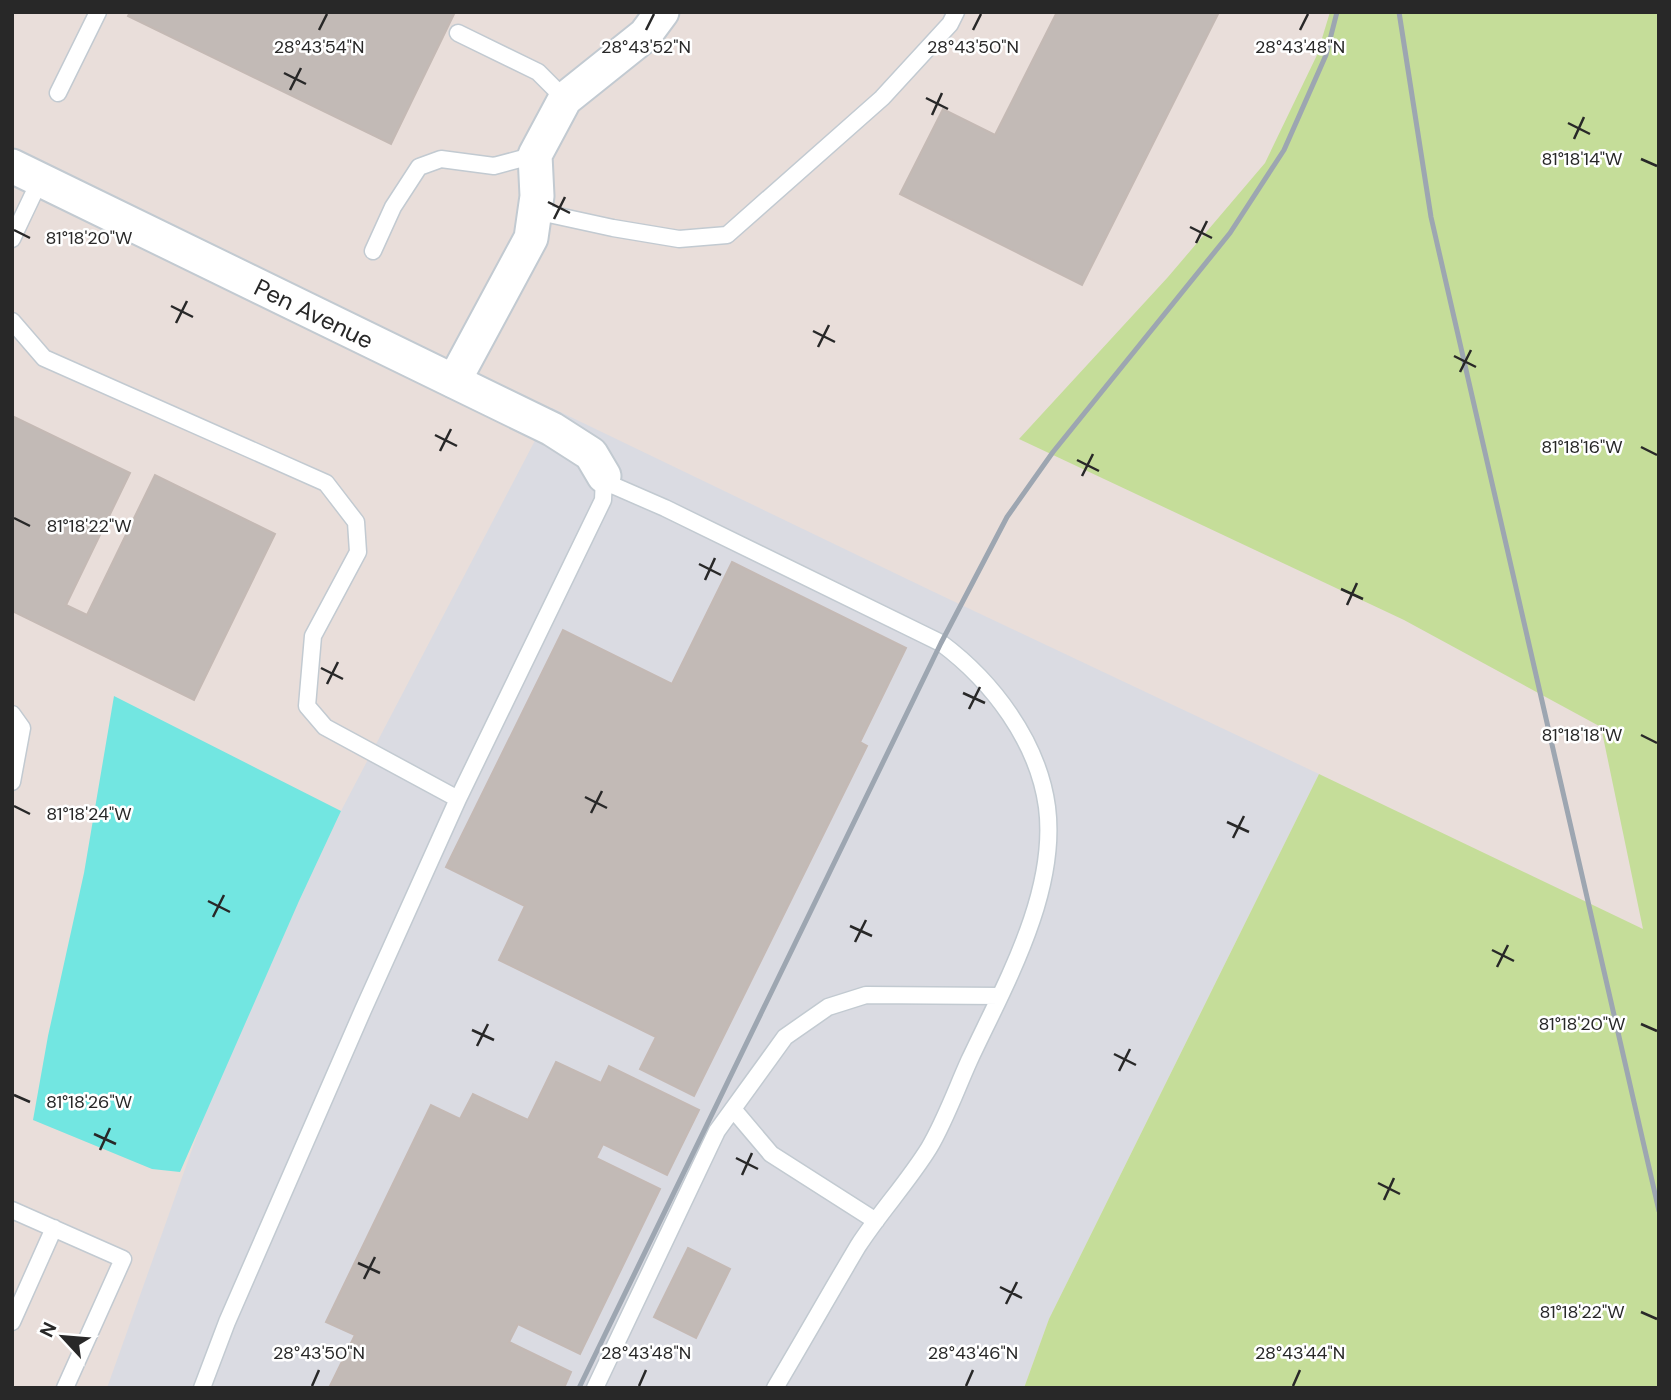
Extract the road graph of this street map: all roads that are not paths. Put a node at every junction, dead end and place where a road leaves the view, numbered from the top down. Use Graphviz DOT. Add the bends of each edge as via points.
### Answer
graph roads {
  1 [pos="98,12"];
  2 [pos="662,12"];
  3 [pos="956,12"];
  4 [pos="458,33"];
  5 [pos="58,93"];
  6 [pos="565,99"];
  7 [pos="535,155"];
  8 [pos="26,173"];
  9 [pos="535,211"];
  10 [pos="12,239"];
  11 [pos="373,251"];
  12 [pos="12,321"];
  13 [pos="454,381"];
  14 [pos="603,478"];
  15 [pos="12,714"];
  16 [pos="12,782"];
  17 [pos="458,799"];
  18 [pos="1000,996"];
  19 [pos="733,1110"];
  20 [pos="12,1210"];
  21 [pos="876,1221"];
  22 [pos="54,1228"];
  23 [pos="12,1322"];
  24 [pos="65,1388"];
  25 [pos="202,1388"];
  26 [pos="595,1388"];
  27 [pos="775,1388"];
  1 -- 5 [label="lane"];
  2 -- 6 [label="street" via="645,34"];
  3 -- 9 [label="lane" via="882,98 727,235 679,239"];
  4 -- 6 [label="lane" via="538,72"];
  6 -- 7 [label="street"];
  7 -- 9 [label="street"];
  7 -- 11 [label="lane" via="494,166 441,159 419,167 393,207"];
  8 -- 10 [label="lane"];
  8 -- 13 [label="street, Pen Avenue"];
  9 -- 13 [label="street" via="531,238"];
  12 -- 17 [label="lane" via="44,358 326,483 356,522 358,552 313,636 307,706 325,727"];
  13 -- 14 [label="street, Pen Avenue" via="552,429 591,454"];
  14 -- 17 [label="lane" via="603,500"];
  14 -- 18 [label="lane" via="941,643 968,663 989,687 1023,737 1043,784 1047,809 1047,847 1036,908"];
  15 -- 16 [label="lane" via="22,728"];
  17 -- 25 [label="lane"];
  18 -- 19 [label="lane" via="866,995 828,1007 785,1037"];
  18 -- 21 [label="lane" via="929,1147"];
  19 -- 21 [label="lane" via="771,1154"];
  19 -- 26 [label="lane" via="718,1132"];
  20 -- 22 [label="lane"];
  21 -- 27 [label="lane"];
  22 -- 23 [label="lane"];
  22 -- 24 [label="lane" via="122,1259"];
}
